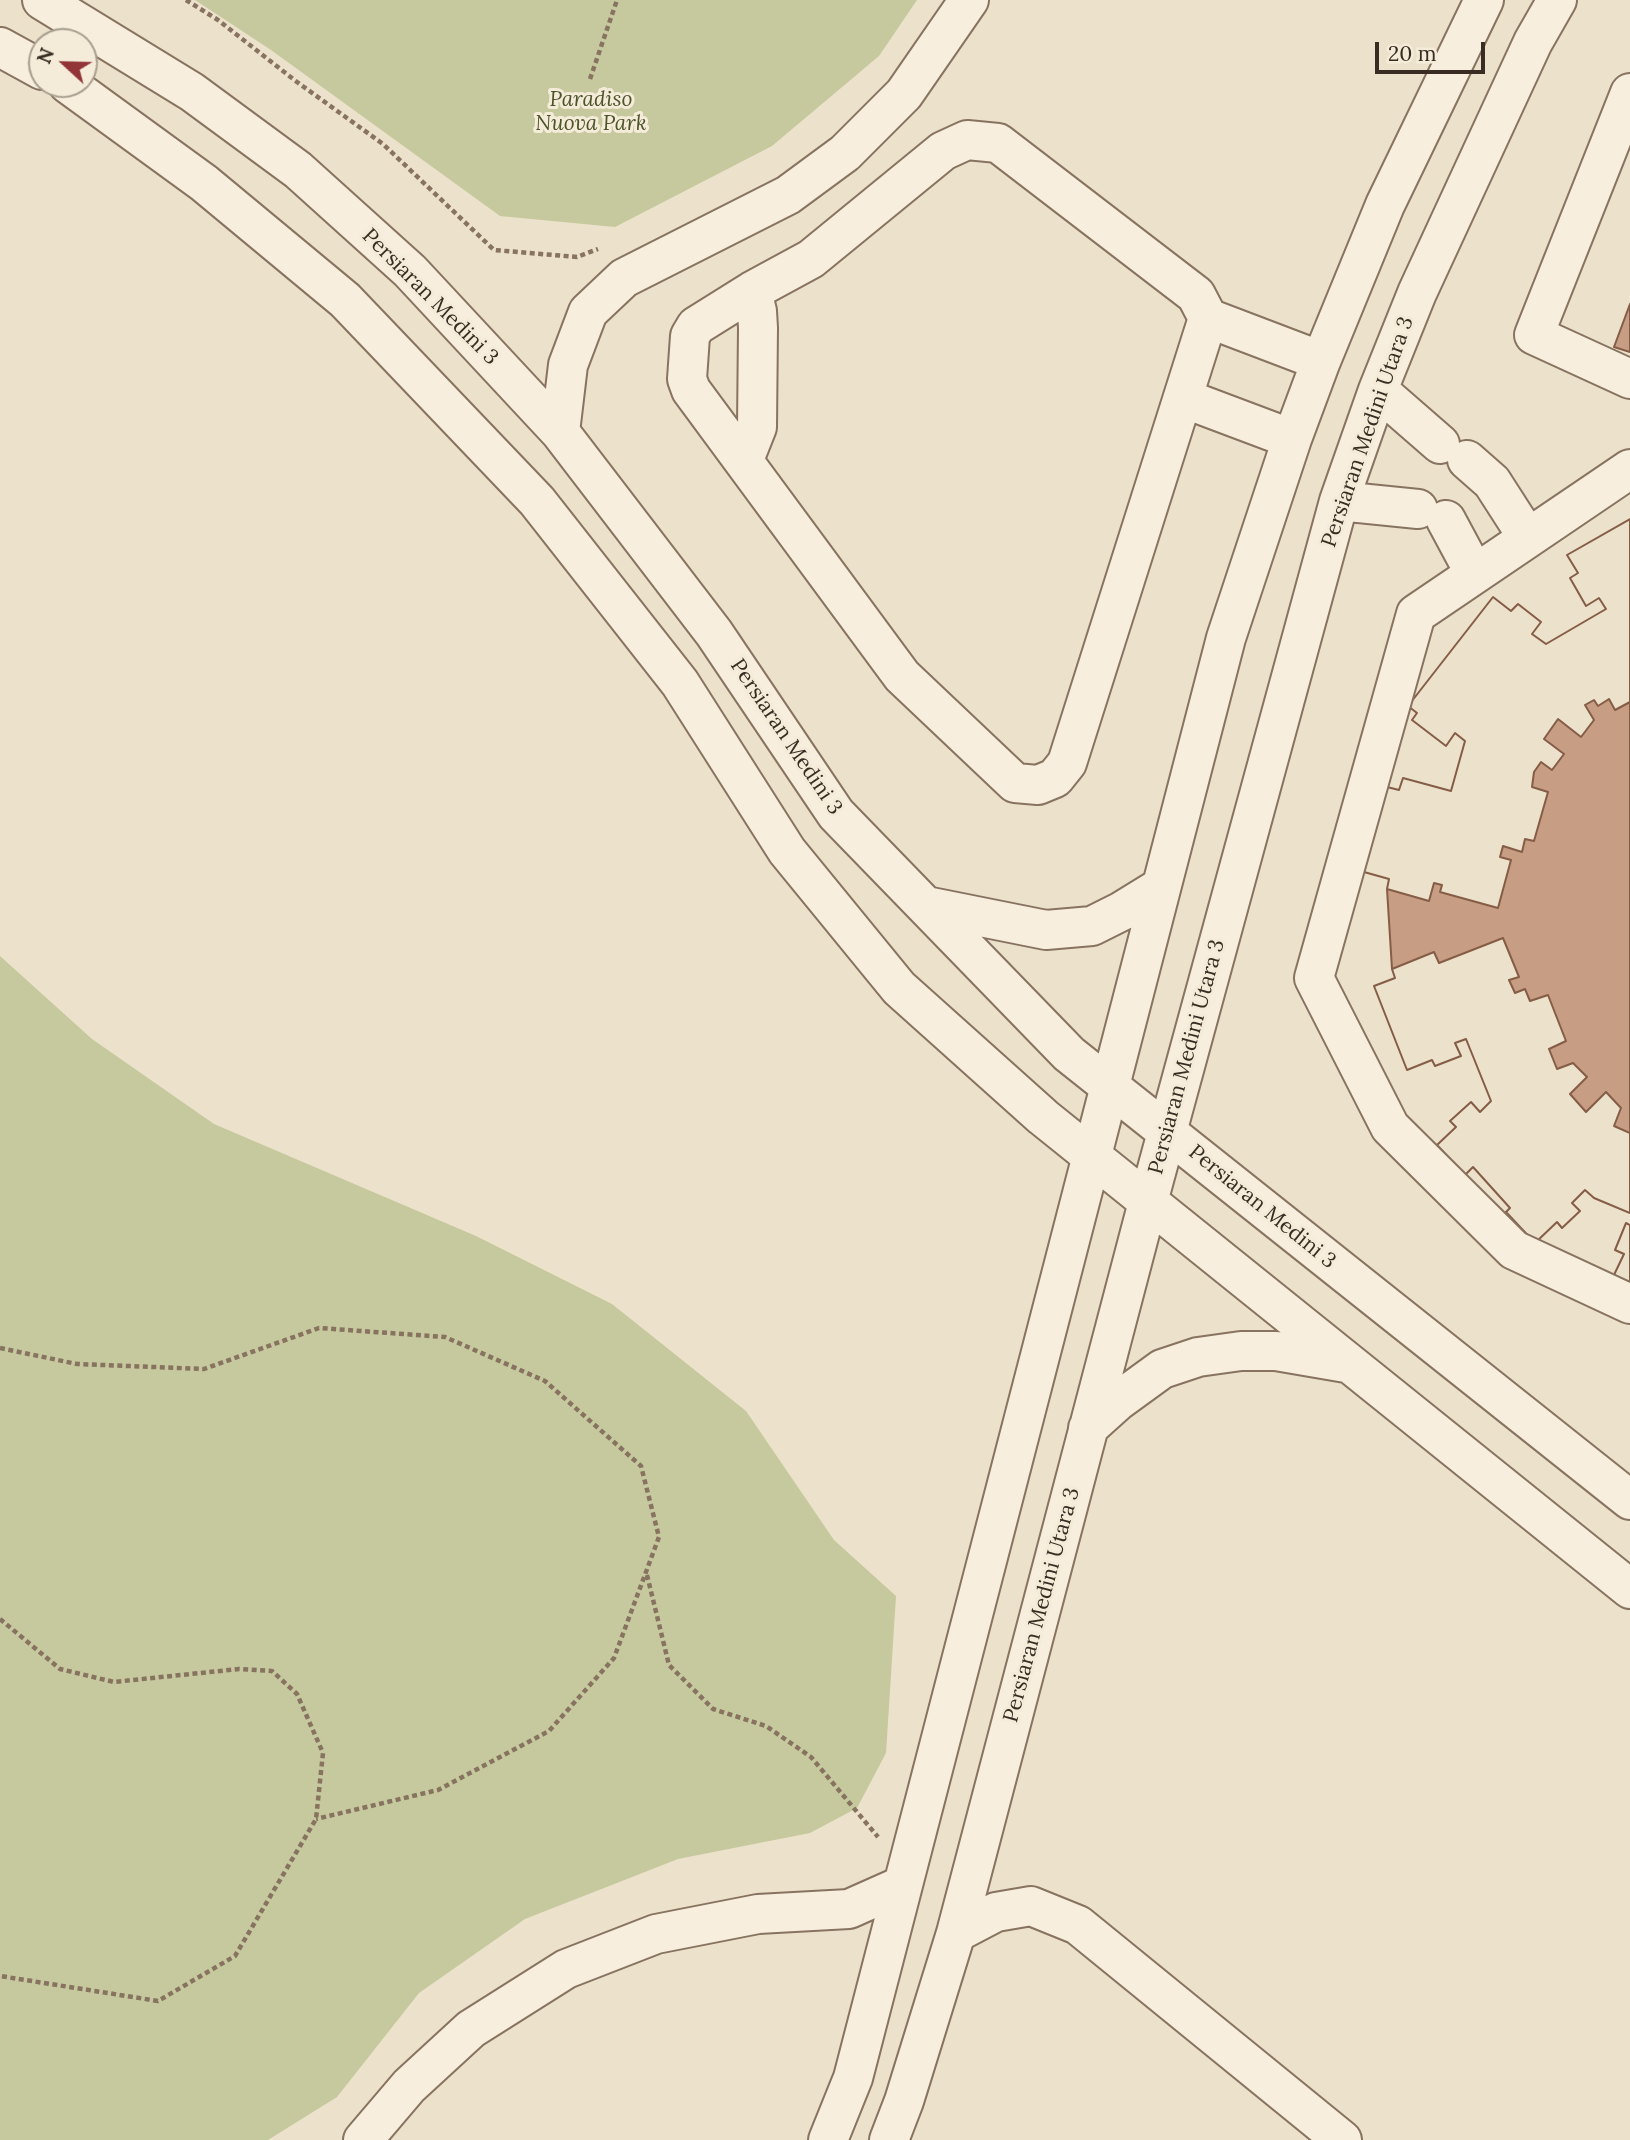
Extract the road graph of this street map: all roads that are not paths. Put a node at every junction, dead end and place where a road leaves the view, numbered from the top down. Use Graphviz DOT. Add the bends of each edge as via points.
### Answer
graph roads {
  1 [pos="42,0"];
  2 [pos="969,0"];
  3 [pos="1484,0"];
  4 [pos="1557,0"];
  5 [pos="0,47"];
  6 [pos="28,62"];
  7 [pos="1630,93"];
  8 [pos="87,98"];
  9 [pos="752,291"];
  10 [pos="1208,318"];
  11 [pos="1321,361"];
  12 [pos="1630,379"];
  13 [pos="1378,390"];
  14 [pos="1182,398"];
  15 [pos="560,432"];
  16 [pos="1292,439"];
  17 [pos="744,460"];
  18 [pos="1630,469"];
  19 [pos="1339,501"];
  20 [pos="1528,538"];
  21 [pos="1475,574"];
  22 [pos="1161,887"];
  23 [pos="926,906"];
  24 [pos="1111,1087"];
  25 [pos="1167,1131"];
  26 [pos="1092,1157"];
  27 [pos="1148,1202"];
  28 [pos="1630,1304"];
  29 [pos="1348,1363"];
  30 [pos="1088,1428"];
  31 [pos="1630,1500"];
  32 [pos="1630,1589"];
  33 [pos="904,1877"];
  34 [pos="956,1933"];
  35 [pos="363,2140"];
  36 [pos="828,2140"];
  37 [pos="889,2140"];
  38 [pos="1342,2140"];
  1 -- 15 [label="street, Persiaran Medini 3" via="192,92 299,170 410,271"];
  2 -- 15 [label="street" via="904,94 845,153 788,195 625,278 588,312 568,365"];
  3 -- 11 [label="street" via="1385,205"];
  4 -- 13 [label="street, Persiaran Medini Utara 3" via="1533,42 1417,293"];
  5 -- 6 [label="street"];
  7 -- 12 [label="street" via="1534,335"];
  8 -- 26 [label="street" via="204,183 345,300 451,410 537,501 671,673 787,851 899,988"];
  9 -- 10 [label="street" via="811,258 943,151 967,140 998,143 1196,295"];
  9 -- 17 [label="street" via="758,328 757,427"];
  9 -- 17 [label="street" via="696,326 688,357 691,390"];
  10 -- 11 [label="street"];
  10 -- 14 [label="street"];
  11 -- 16 [label="street"];
  13 -- 19 [label="street, Persiaran Medini Utara 3"];
  13 -- 20 [label="street" via="1492,482"];
  14 -- 16 [label="street"];
  14 -- 17 [label="street" via="1067,763 1055,778 1038,785 1015,783 902,676"];
  15 -- 23 [label="street, Persiaran Medini 3" via="714,633 836,814"];
  16 -- 22 [label="street" via="1226,638"];
  18 -- 20 [label="street"];
  19 -- 21 [label="street" via="1432,515"];
  19 -- 25 [label="street, Persiaran Medini Utara 3"];
  20 -- 21 [label="street"];
  21 -- 28 [label="street" via="1416,614 1314,978 1390,1127 1514,1250"];
  22 -- 23 [label="street" via="1092,926 1046,930"];
  22 -- 24 [label="street"];
  23 -- 24 [label="street, Persiaran Medini 3" via="1069,1054"];
  24 -- 25 [label="street, Persiaran Medini 3"];
  24 -- 26 [label="street"];
  25 -- 27 [label="street, Persiaran Medini Utara 3"];
  25 -- 31 [label="street, Persiaran Medini 3"];
  26 -- 27 [label="street"];
  26 -- 33 [label="street"];
  27 -- 29 [label="street"];
  27 -- 30 [label="street, Persiaran Medini Utara 3"];
  29 -- 30 [label="street" via="1276,1351 1198,1357 1162,1369"];
  29 -- 32 [label="street"];
  30 -- 34 [label="street, Persiaran Medini Utara 3"];
  33 -- 35 [label="street" via="849,1909 758,1914 656,1934 566,1969 471,2029 410,2086"];
  33 -- 36 [label="street" via="853,2078"];
  34 -- 37 [label="street, Persiaran Medini Utara 3"];
  34 -- 38 [label="street" via="996,1912 1031,1906 1077,1925"];
}
